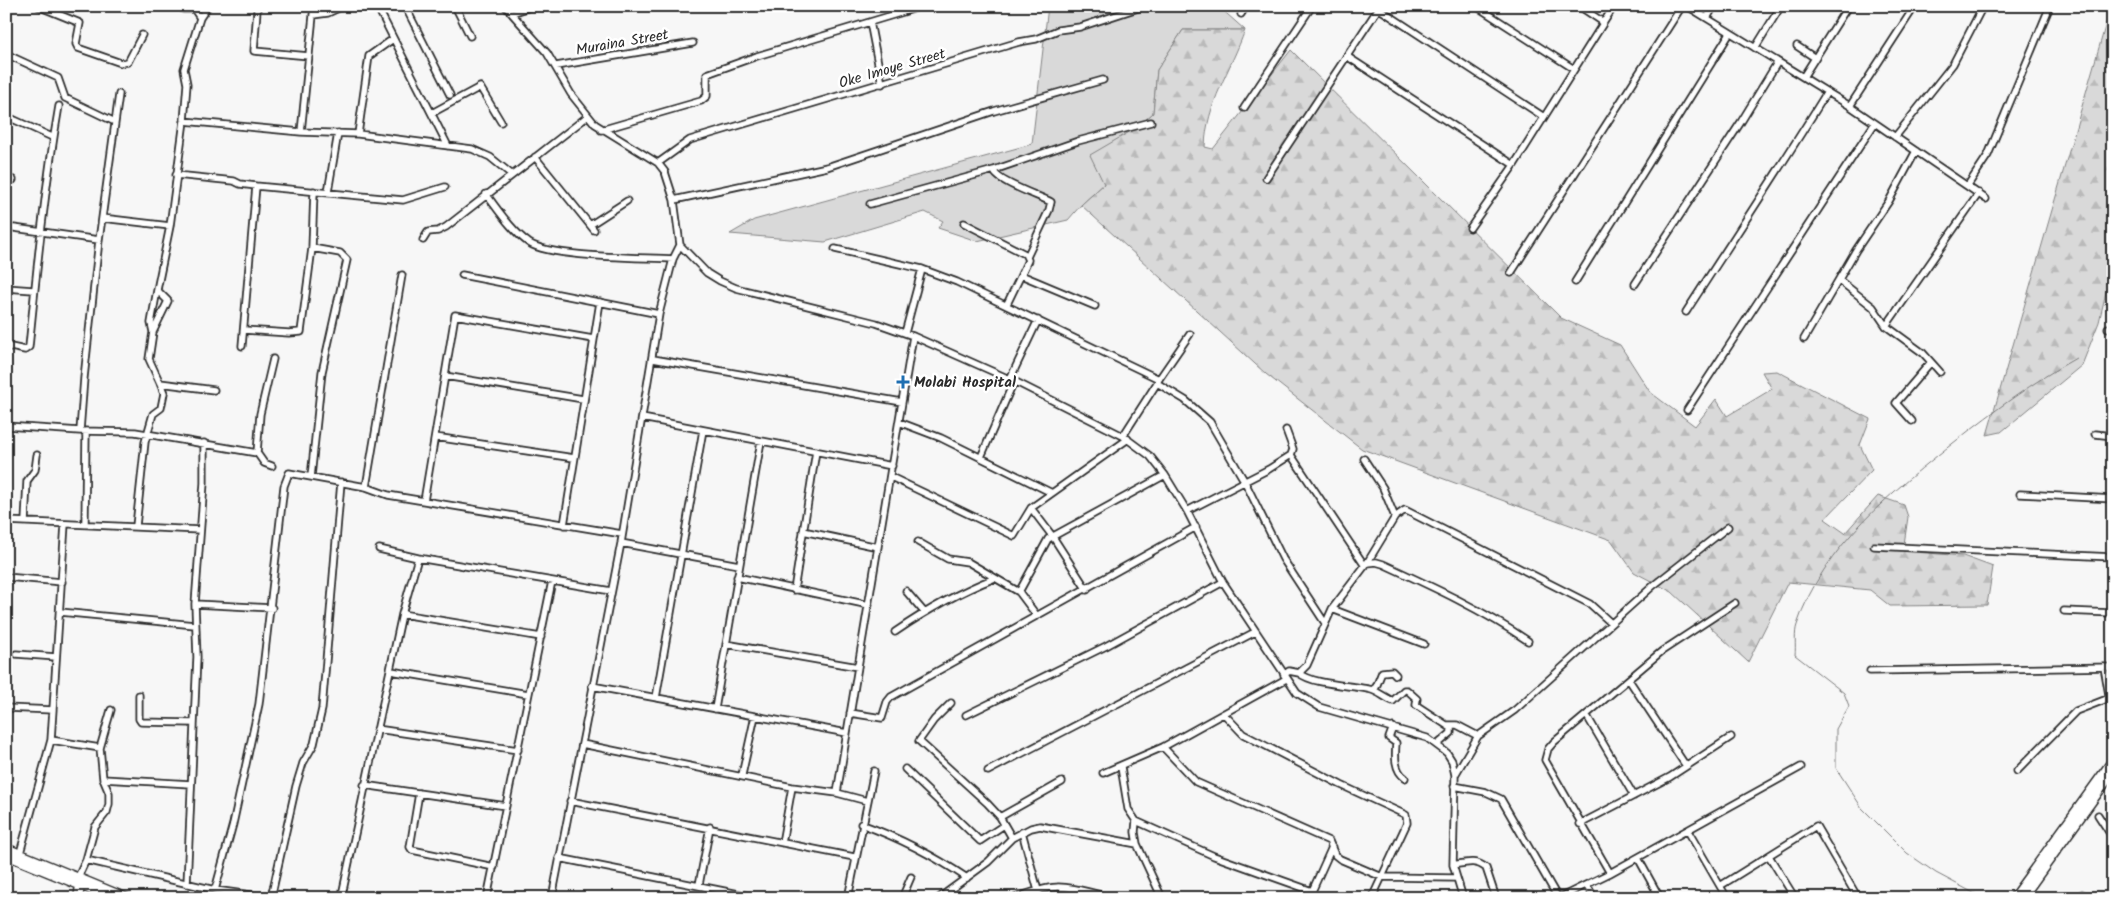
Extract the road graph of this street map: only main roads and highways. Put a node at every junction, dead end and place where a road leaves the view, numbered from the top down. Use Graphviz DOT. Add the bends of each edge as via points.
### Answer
graph roads {
  1 [pos="2113,760"];
  2 [pos="2113,772"];
  3 [pos="6,848"];
  4 [pos="6,855"];
  5 [pos="80,880"];
  6 [pos="78,898"];
  7 [pos="111,898"];
  8 [pos="127,898"];
  9 [pos="2013,898"];
  10 [pos="2022,898"];
  1 -- 9 [label="main road"];
  2 -- 10 [label="main road"];
  3 -- 5 [label="main road"];
  4 -- 5 [label="main road"];
  5 -- 6 [label="main road"];
  5 -- 7 [label="main road"];
  5 -- 8 [label="main road"];
}
